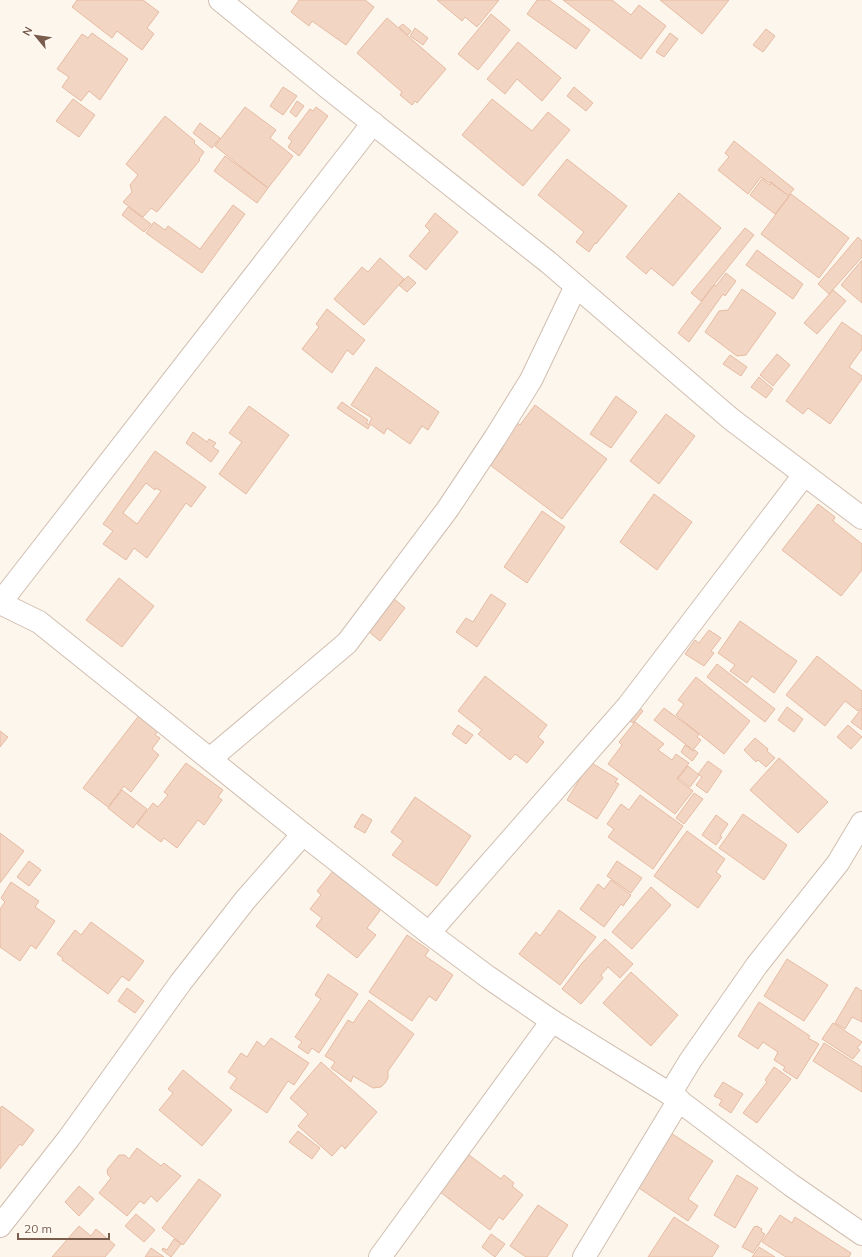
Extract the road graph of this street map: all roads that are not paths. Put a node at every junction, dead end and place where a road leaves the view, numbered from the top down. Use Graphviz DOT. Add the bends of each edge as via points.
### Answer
graph roads {
  1 [pos="220,0"];
  2 [pos="373,123"];
  3 [pos="576,286"];
  4 [pos="804,475"];
  5 [pos="862,518"];
  6 [pos="0,603"];
  7 [pos="210,759"];
  8 [pos="862,823"];
  9 [pos="303,834"];
  10 [pos="429,933"];
  11 [pos="552,1021"];
  12 [pos="674,1097"];
  13 [pos="0,1226"];
  14 [pos="862,1234"];
  15 [pos="380,1257"];
  16 [pos="584,1257"];
  1 -- 2 [label="street"];
  2 -- 3 [label="street"];
  2 -- 6 [label="street"];
  3 -- 4 [label="street" via="731,419"];
  3 -- 7 [label="street" via="530,380 495,438 447,510 346,643"];
  4 -- 5 [label="street"];
  4 -- 10 [label="street" via="628,706"];
  6 -- 7 [label="street" via="38,622"];
  7 -- 9 [label="street"];
  8 -- 12 [label="street" via="838,863 757,965 690,1061"];
  9 -- 10 [label="street"];
  9 -- 13 [label="street" via="246,899 181,982 69,1138"];
  10 -- 11 [label="street"];
  11 -- 12 [label="street"];
  11 -- 15 [label="street"];
  12 -- 14 [label="street" via="791,1185"];
  12 -- 16 [label="street"];
}
